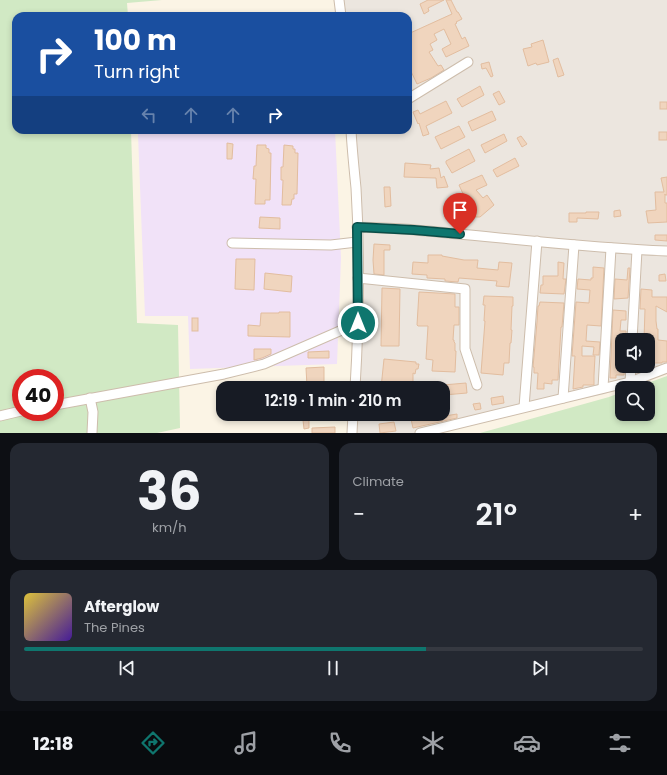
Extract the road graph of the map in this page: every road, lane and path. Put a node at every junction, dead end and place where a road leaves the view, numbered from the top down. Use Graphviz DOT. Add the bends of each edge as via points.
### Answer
graph roads {
  1 [pos="339,0"];
  2 [pos="340,12"];
  3 [pos="468,62"];
  4 [pos="412,97"];
  5 [pos="351,134"];
  6 [pos="357,227"];
  7 [pos="537,241"];
  8 [pos="232,242"];
  9 [pos="358,242"];
  10 [pos="574,245"];
  11 [pos="611,248"];
  12 [pos="637,250"];
  13 [pos="667,251"];
  14 [pos="358,278"];
  15 [pos="358,323"];
  16 [pos="632,333"];
  17 [pos="667,368"];
  18 [pos="355,381"];
  19 [pos="633,381"];
  20 [pos="478,385"];
  21 [pos="615,385"];
  22 [pos="603,388"];
  23 [pos="90,398"];
  24 [pos="563,398"];
  25 [pos="64,403"];
  26 [pos="524,407"];
  27 [pos="12,413"];
  28 [pos="0,416"];
  29 [pos="353,421"];
  30 [pos="92,433"];
  31 [pos="352,433"];
  32 [pos="420,433"];
  1 -- 2 [label="street"];
  3 -- 4 [label="street"];
  5 -- 6 [label="street"];
  6 -- 7 [label="street"];
  6 -- 9 [label="street"];
  7 -- 10 [label="street"];
  7 -- 26 [label="street"];
  8 -- 9 [label="street" via="331,245"];
  9 -- 14 [label="street"];
  10 -- 11 [label="street"];
  10 -- 24 [label="street"];
  11 -- 12 [label="street"];
  11 -- 22 [label="street"];
  12 -- 13 [label="street"];
  12 -- 16 [label="street"];
  14 -- 15 [label="street"];
  14 -- 20 [label="street" via="464,289 465,349"];
  15 -- 18 [label="street"];
  15 -- 23 [label="street" via="264,364 224,374"];
  17 -- 19 [label="street"];
  21 -- 22 [label="street"];
  22 -- 24 [label="street"];
  23 -- 25 [label="street"];
  23 -- 30 [label="street" via="93,412"];
  24 -- 26 [label="street"];
  26 -- 32 [label="street"];
  27 -- 28 [label="street"];
  29 -- 31 [label="street"];
}
